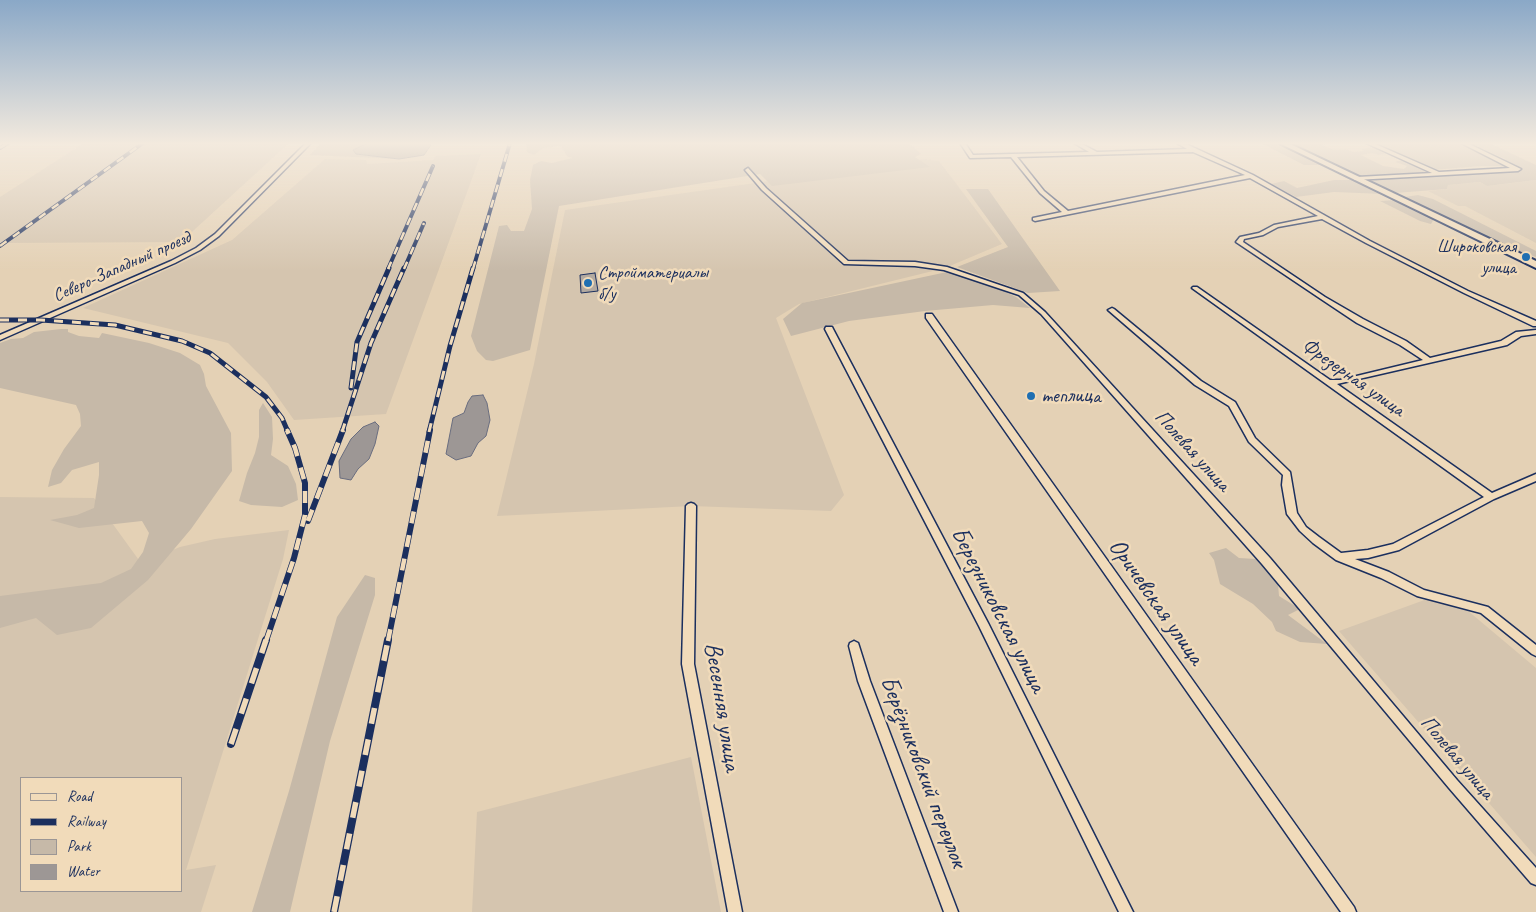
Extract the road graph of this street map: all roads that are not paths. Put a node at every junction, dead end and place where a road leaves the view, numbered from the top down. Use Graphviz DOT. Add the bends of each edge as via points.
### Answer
graph roads {
  1 [pos="266,186"];
  2 [pos="761,186"];
  3 [pos="1036,186"];
  4 [pos="1203,186"];
  5 [pos="1267,186"];
  6 [pos="1371,186"];
  7 [pos="1290,199"];
  8 [pos="1067,213"];
  9 [pos="1322,217"];
  10 [pos="1035,219"];
  11 [pos="1536,265"];
  12 [pos="1195,288"];
  13 [pos="1112,310"];
  14 [pos="929,316"];
  15 [pos="1536,324"];
  16 [pos="829,329"];
  17 [pos="1536,332"];
  18 [pos="0,338"];
  19 [pos="1428,360"];
  20 [pos="1328,382"];
  21 [pos="1536,477"];
  22 [pos="1491,497"];
  23 [pos="691,506"];
  24 [pos="1340,557"];
  25 [pos="854,646"];
  26 [pos="1536,651"];
  27 [pos="1536,878"];
  28 [pos="735,912"];
  29 [pos="951,912"];
  30 [pos="1126,912"];
  31 [pos="1349,912"];
  1 -- 18 [label="street, Северо-Западный проезд" via="217,235 198,249"];
  2 -- 27 [label="street, Полевая улица" via="846,264 915,264 945,268 1021,294 1043,313 1266,561 1452,784"];
  3 -- 8 [label="street"];
  4 -- 8 [label="street"];
  5 -- 7 [label="street"];
  6 -- 11 [label="street"];
  7 -- 9 [label="street"];
  8 -- 10 [label="street"];
  9 -- 15 [label="street" via="1466,292"];
  9 -- 19 [label="street" via="1276,226 1239,242 1323,298"];
  12 -- 20 [label="street, Фрезерная улица"];
  13 -- 24 [label="street" via="1198,383 1232,404 1252,440 1287,474 1292,514 1303,529"];
  14 -- 31 [label="street, Оричевская улица"];
  16 -- 30 [label="street, Березниковская улица" via="984,626"];
  17 -- 19 [label="street" via="1519,334 1504,343"];
  19 -- 20 [label="street" via="1340,382"];
  20 -- 22 [label="street, Фрезерная улица"];
  21 -- 22 [label="street"];
  22 -- 24 [label="street" via="1396,547"];
  23 -- 28 [label="street, Весенняя улица" via="688,664"];
  24 -- 26 [label="street" via="1421,593 1484,610"];
  25 -- 29 [label="street, Берёзниковский переулок" via="864,681"];
}
